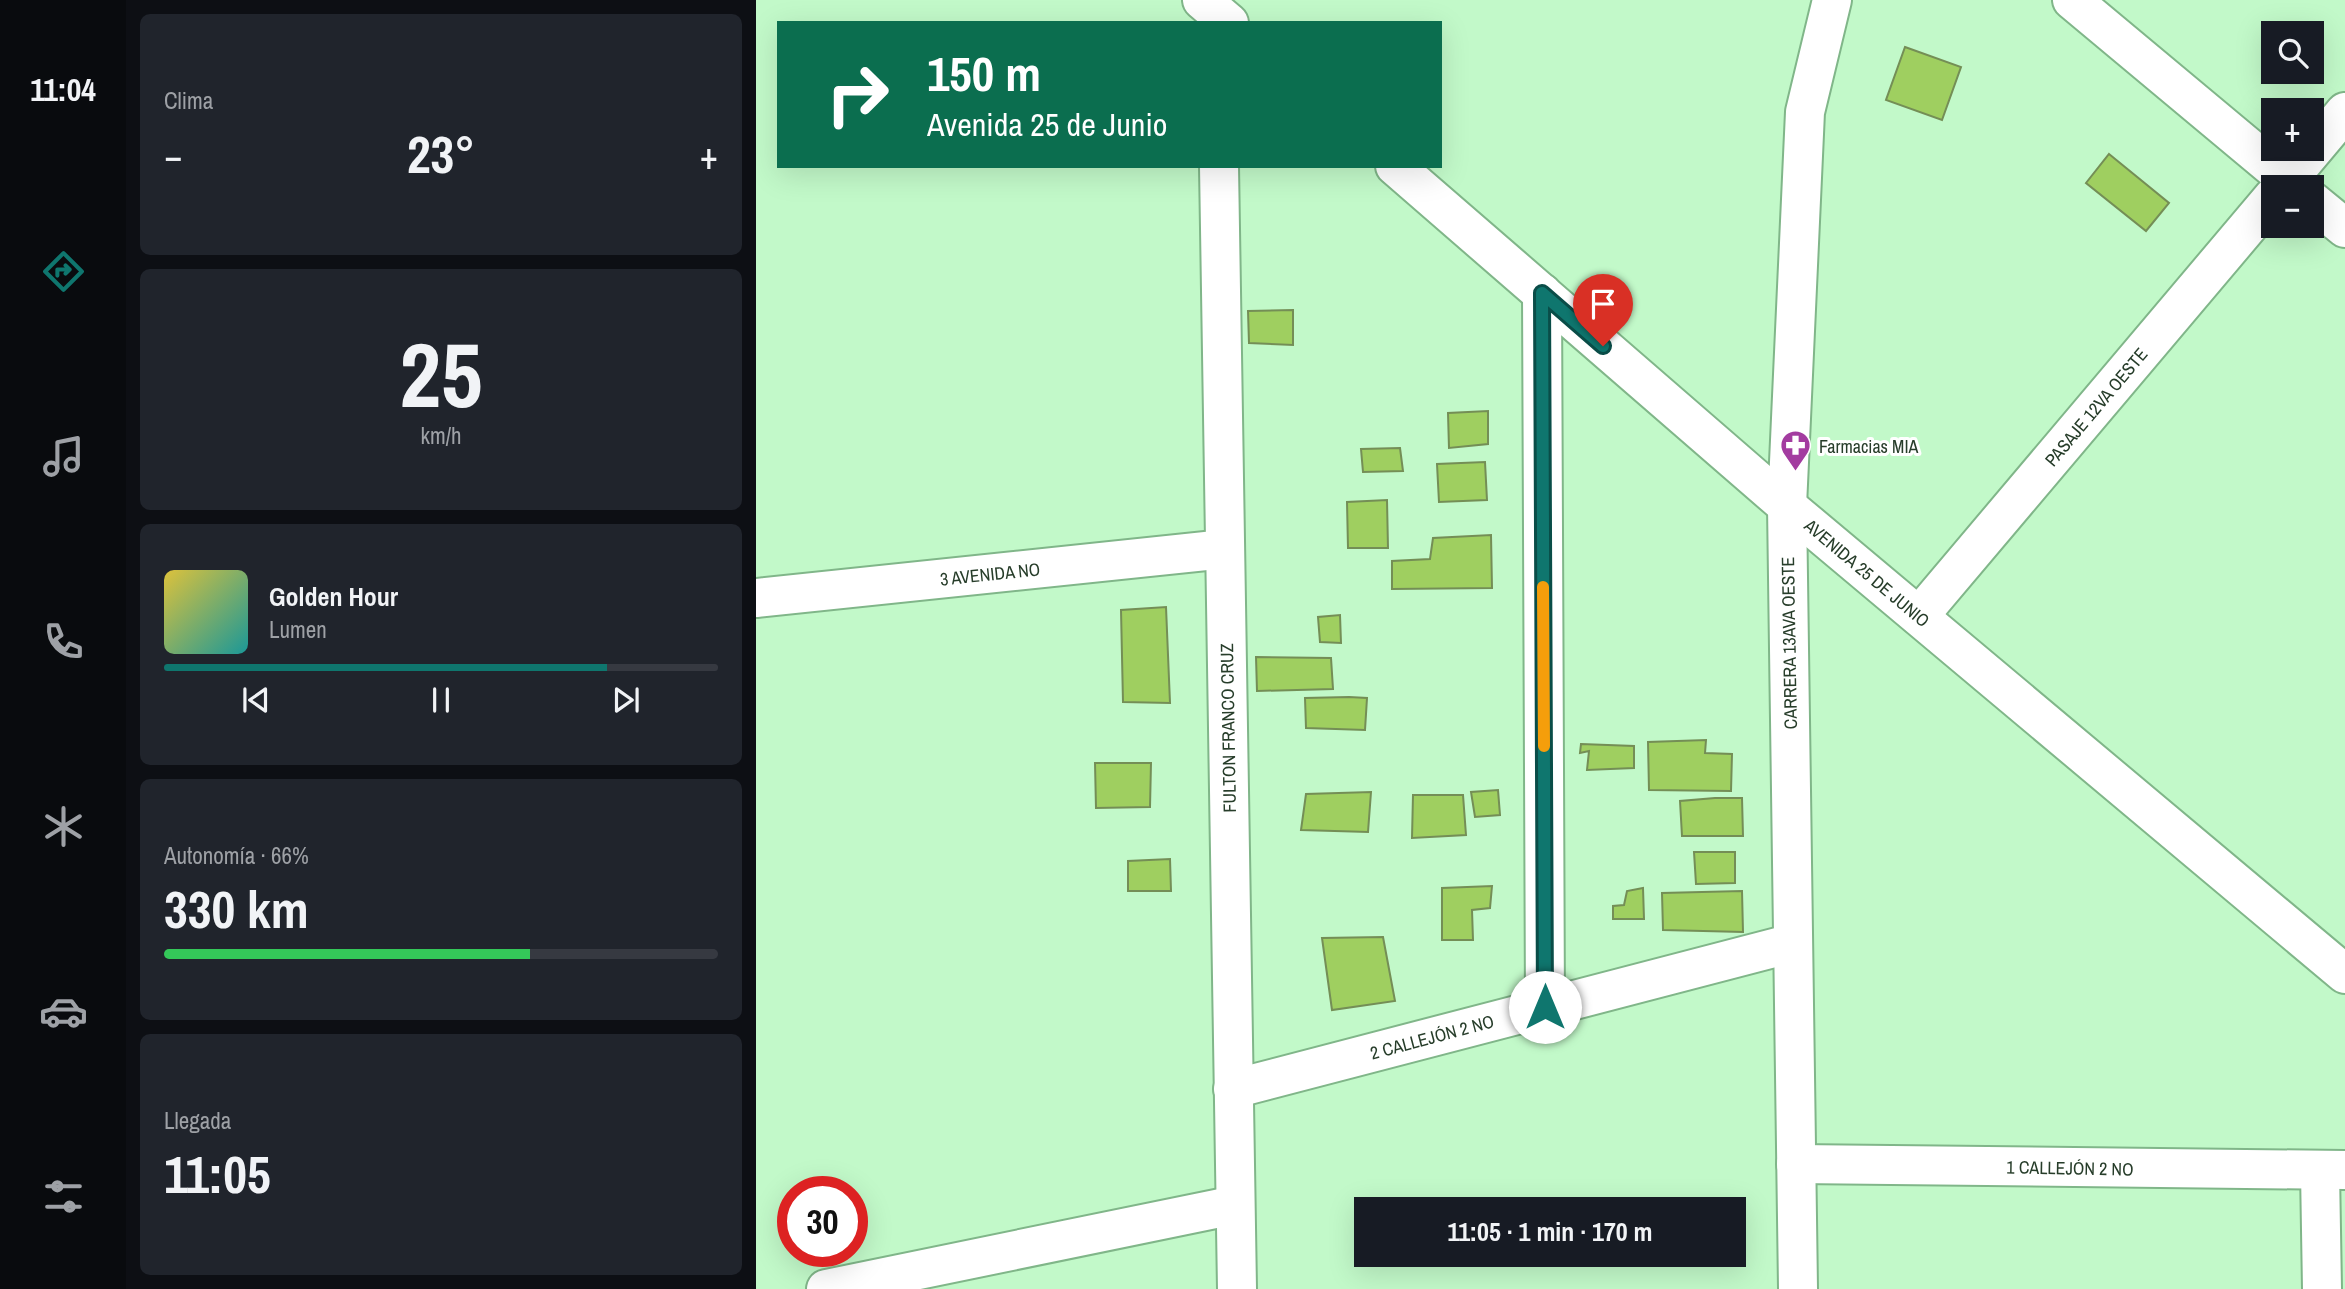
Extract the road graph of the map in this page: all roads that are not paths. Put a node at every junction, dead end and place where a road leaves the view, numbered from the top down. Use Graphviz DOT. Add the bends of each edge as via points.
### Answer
graph roads {
  1 [pos="1832,0"];
  2 [pos="2071,0"];
  3 [pos="2345,112"];
  4 [pos="1219,168"];
  5 [pos="1397,168"];
  6 [pos="2273,175"];
  7 [pos="2301,175"];
  8 [pos="2324,214"];
  9 [pos="2261,223"];
  10 [pos="2345,229"];
  11 [pos="1542,293"];
  12 [pos="1787,506"];
  13 [pos="1225,549"];
  14 [pos="756,598"];
  15 [pos="1919,616"];
  16 [pos="1793,943"];
  17 [pos="2345,974"];
  18 [pos="1545,1007"];
  19 [pos="1233,1089"];
  20 [pos="1796,1164"];
  21 [pos="2332,1171"];
  22 [pos="1235,1205"];
  23 [pos="826,1289"];
  24 [pos="1237,1289"];
  25 [pos="1798,1289"];
  26 [pos="2322,1289"];
  1 -- 12 [label="street, CARRERA 13AVA OESTE" via="1805,112"];
  2 -- 6 [label="street"];
  3 -- 7 [label="street, PASAJE 12VA OESTE"];
  4 -- 13 [label="street, FULTON FRANCO CRUZ"];
  5 -- 11 [label="street, AVENIDA 25 DE JUNIO"];
  8 -- 10 [label="street"];
  9 -- 15 [label="street, PASAJE 12VA OESTE"];
  11 -- 12 [label="street, AVENIDA 25 DE JUNIO"];
  11 -- 18 [label="street"];
  12 -- 15 [label="street, AVENIDA 25 DE JUNIO"];
  12 -- 16 [label="street, CARRERA 13AVA OESTE"];
  13 -- 14 [label="street, 3 AVENIDA NO"];
  13 -- 19 [label="street, FULTON FRANCO CRUZ"];
  15 -- 17 [label="street, AVENIDA 25 DE JUNIO"];
  16 -- 18 [label="street, 2 CALLEJÓN 2 NO"];
  16 -- 20 [label="street, CARRERA 13AVA OESTE"];
  18 -- 19 [label="street, 2 CALLEJÓN 2 NO"];
  19 -- 22 [label="street, FULTON FRANCO CRUZ"];
  20 -- 21 [label="street, 1 CALLEJÓN 2 NO"];
  20 -- 25 [label="street, CARRERA 13AVA OESTE"];
  21 -- 26 [label="street"];
  22 -- 23 [label="street"];
  22 -- 24 [label="street, FULTON FRANCO CRUZ"];
}
